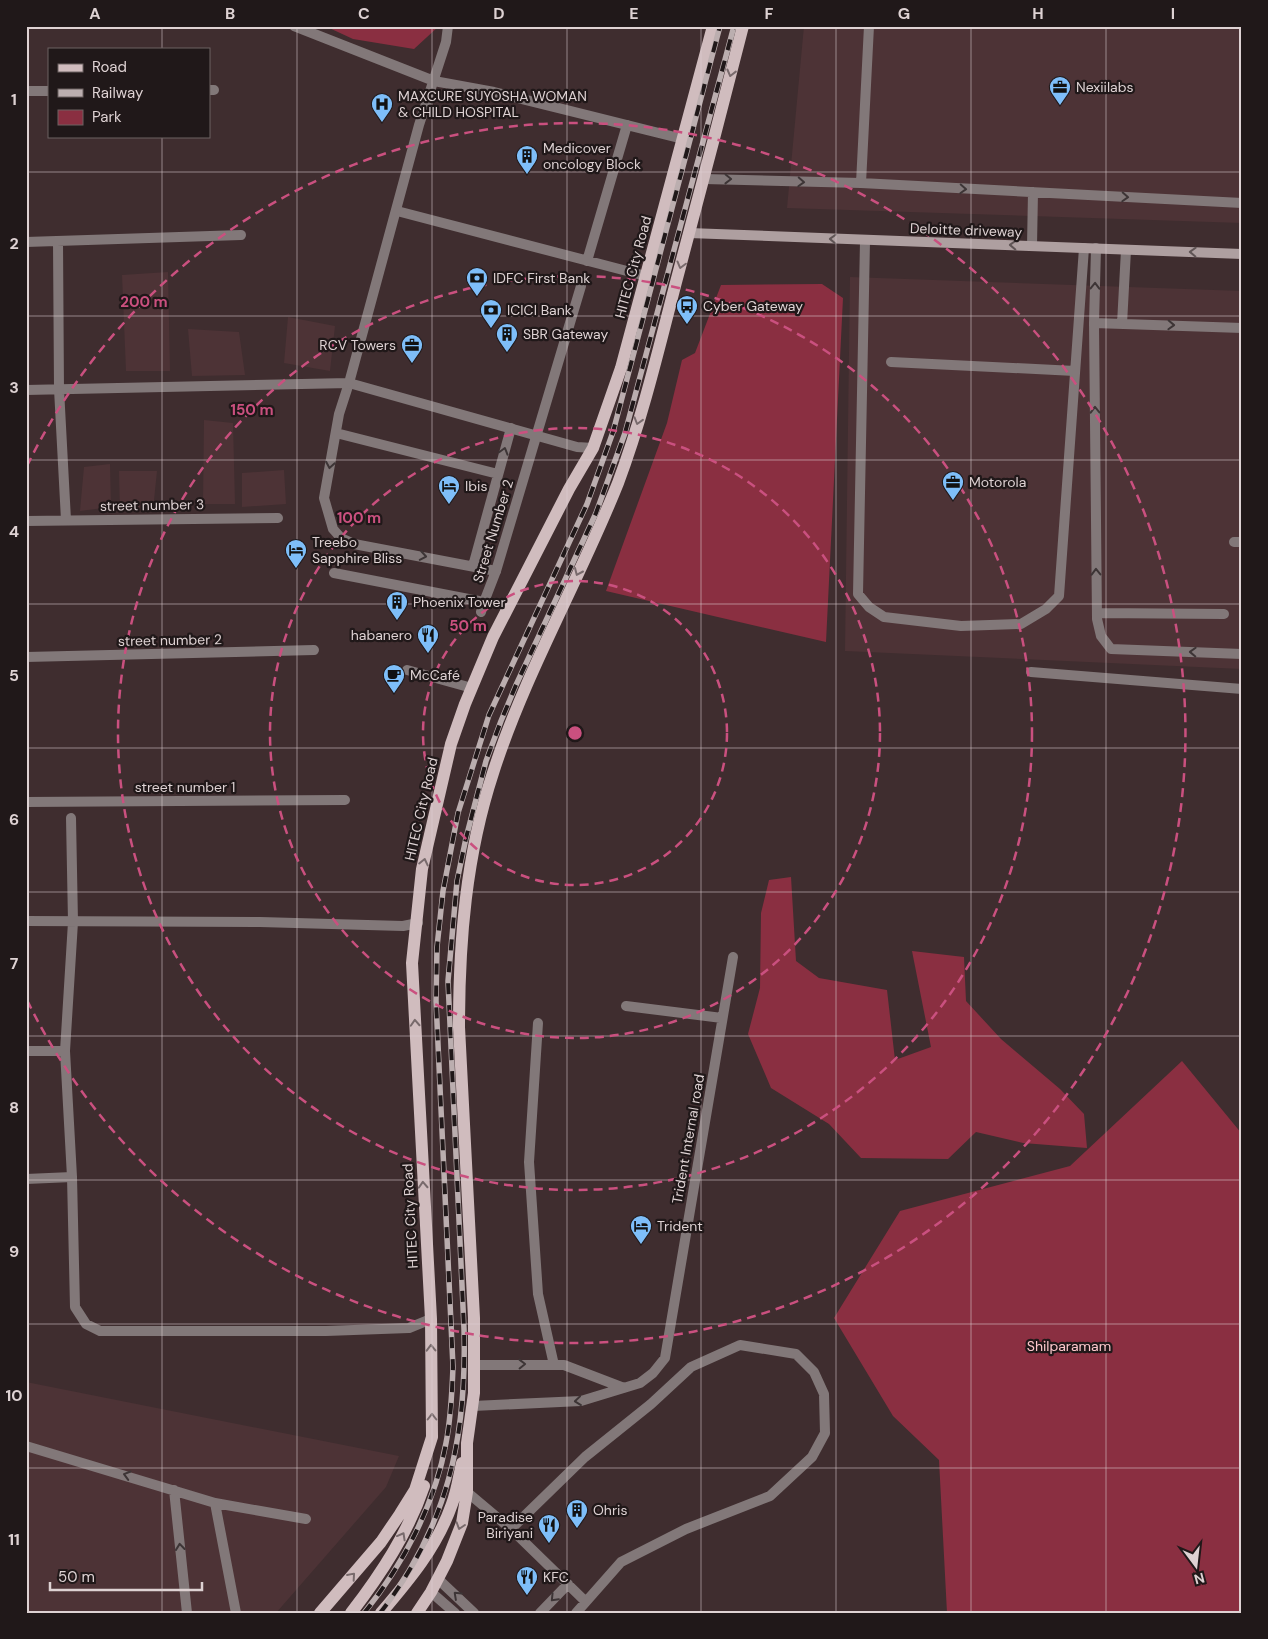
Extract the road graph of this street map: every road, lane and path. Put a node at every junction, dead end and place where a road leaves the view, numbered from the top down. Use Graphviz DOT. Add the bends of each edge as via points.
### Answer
graph roads {
  1 [pos="294,26"];
  2 [pos="448,26"];
  3 [pos="713,26"];
  4 [pos="743,26"];
  5 [pos="869,26"];
  6 [pos="434,81"];
  7 [pos="26,91"];
  8 [pos="48,91"];
  9 [pos="627,126"];
  10 [pos="683,139"];
  11 [pos="704,179"];
  12 [pos="861,183"];
  13 [pos="1033,192"];
  14 [pos="1242,203"];
  15 [pos="397,211"];
  16 [pos="689,233"];
  17 [pos="241,235"];
  18 [pos="865,240"];
  19 [pos="26,242"];
  20 [pos="58,242"];
  21 [pos="1032,246"];
  22 [pos="1084,248"];
  23 [pos="1096,248"];
  24 [pos="1126,250"];
  25 [pos="1242,254"];
  26 [pos="587,261"];
  27 [pos="646,276"];
  28 [pos="581,286"];
  29 [pos="1094,323"];
  30 [pos="1122,324"];
  31 [pos="1242,328"];
  32 [pos="891,362"];
  33 [pos="1075,371"];
  34 [pos="348,384"];
  35 [pos="59,389"];
  36 [pos="26,390"];
  37 [pos="510,428"];
  38 [pos="336,433"];
  39 [pos="537,435"];
  40 [pos="593,448"];
  41 [pos="498,474"];
  42 [pos="278,518"];
  43 [pos="66,520"];
  44 [pos="26,521"];
  45 [pos="473,566"];
  46 [pos="496,570"];
  47 [pos="339,585"];
  48 [pos="1097,613"];
  49 [pos="1224,614"];
  50 [pos="314,650"];
  51 [pos="1242,654"];
  52 [pos="26,657"];
  53 [pos="407,670"];
  54 [pos="1031,672"];
  55 [pos="472,688"];
  56 [pos="1242,689"];
  57 [pos="345,800"];
  58 [pos="26,802"];
  59 [pos="71,818"];
  60 [pos="26,921"];
  61 [pos="73,922"];
  62 [pos="418,923"];
  63 [pos="733,957"];
  64 [pos="626,1006"];
  65 [pos="722,1018"];
  66 [pos="538,1023"];
  67 [pos="26,1050"];
  68 [pos="66,1051"];
  69 [pos="72,1176"];
  70 [pos="26,1179"];
  71 [pos="430,1319"];
  72 [pos="554,1364"];
  73 [pos="474,1365"];
  74 [pos="624,1388"];
  75 [pos="473,1406"];
  76 [pos="432,1437"];
  77 [pos="467,1443"];
  78 [pos="26,1446"];
  79 [pos="174,1490"];
  80 [pos="467,1492"];
  81 [pos="215,1503"];
  82 [pos="306,1520"];
  83 [pos="511,1529"];
  84 [pos="438,1579"];
  85 [pos="568,1584"];
  86 [pos="431,1592"];
  87 [pos="585,1601"];
  88 [pos="187,1613"];
  89 [pos="236,1613"];
  90 [pos="320,1613"];
  91 [pos="351,1613"];
  92 [pos="381,1613"];
  93 [pos="417,1613"];
  94 [pos="455,1613"];
  95 [pos="474,1613"];
  96 [pos="540,1613"];
  97 [pos="576,1613"];
  1 -- 6 [label="street"];
  2 -- 6 [label="street"];
  3 -- 10 [label="main road, HITEC City Road"];
  4 -- 11 [label="main road, one-way"];
  5 -- 12 [label="street"];
  6 -- 9 [label="street" via="494,92"];
  6 -- 15 [label="street"];
  7 -- 8 [label="street"];
  9 -- 10 [label="street"];
  9 -- 26 [label="street"];
  10 -- 27 [label="main road, HITEC City Road"];
  11 -- 12 [label="street, one-way"];
  11 -- 16 [label="main road"];
  12 -- 13 [label="street, one-way"];
  13 -- 14 [label="street, one-way"];
  13 -- 21 [label="street"];
  15 -- 26 [label="street"];
  15 -- 34 [label="street"];
  18 -- 16 [label="street, Deloitte driveway, one-way"];
  16 -- 73 [label="main road, one-way" via="618,483 492,773 469,872 460,948 459,1027"];
  17 -- 20 [label="street"];
  21 -- 18 [label="street, Deloitte driveway, one-way"];
  18 -- 33 [label="street" via="858,594 868,607 884,617 961,626 1021,624 1046,609 1058,596"];
  19 -- 20 [label="street"];
  20 -- 35 [label="street"];
  21 -- 22 [label="street, Deloitte driveway"];
  22 -- 23 [label="street, Deloitte driveway"];
  22 -- 33 [label="street"];
  23 -- 24 [label="street, Deloitte driveway"];
  29 -- 23 [label="street, one-way"];
  25 -- 24 [label="street, Deloitte driveway, one-way"];
  24 -- 30 [label="street"];
  26 -- 27 [label="street"];
  27 -- 40 [label="main road, HITEC City Road" via="621,368"];
  28 -- 39 [label="street, Street Number 2"];
  29 -- 30 [label="street"];
  48 -- 29 [label="street, one-way"];
  30 -- 31 [label="street, one-way"];
  32 -- 33 [label="street"];
  34 -- 35 [label="street"];
  34 -- 37 [label="street"];
  34 -- 38 [label="street"];
  35 -- 36 [label="street"];
  35 -- 43 [label="street"];
  37 -- 39 [label="street"];
  41 -- 37 [label="street, one-way"];
  38 -- 41 [label="street"];
  38 -- 45 [label="street, one-way" via="324,498 333,529 341,538 354,544"];
  39 -- 40 [label="street" via="577,447"];
  39 -- 46 [label="street, Street Number 2"];
  40 -- 55 [label="main road, HITEC City Road" via="493,637"];
  41 -- 45 [label="street"];
  42 -- 43 [label="street, street number 3"];
  43 -- 44 [label="street, street number 3"];
  45 -- 46 [label="street"];
  46 -- 47 [label="street, Street Number 2" via="482,607 337,574"];
  48 -- 49 [label="street"];
  51 -- 48 [label="street, one-way" via="1111,649 1101,636"];
  50 -- 52 [label="street, street number 2"];
  53 -- 55 [label="street"];
  54 -- 56 [label="street"];
  62 -- 55 [label="main road, HITEC City Road, one-way" via="422,869 446,763"];
  57 -- 58 [label="street, street number 1"];
  59 -- 61 [label="street"];
  60 -- 61 [label="street"];
  61 -- 62 [label="street" via="403,926"];
  61 -- 68 [label="street"];
  71 -- 62 [label="main road, HITEC City Road, one-way" via="412,963"];
  63 -- 65 [label="street, Trident Internal road"];
  64 -- 65 [label="street"];
  65 -- 74 [label="street, Trident Internal road" via="665,1358 640,1383"];
  66 -- 72 [label="street" via="529,1162 538,1294"];
  67 -- 68 [label="street"];
  68 -- 69 [label="street"];
  69 -- 70 [label="street"];
  69 -- 71 [label="street" via="75,1307 86,1324 100,1331 400,1329"];
  76 -- 71 [label="main road, HITEC City Road, one-way"];
  73 -- 72 [label="street, one-way"];
  72 -- 74 [label="street"];
  73 -- 75 [label="main road"];
  74 -- 75 [label="street, Trident Internal road, one-way" via="581,1401"];
  75 -- 77 [label="main road"];
  90 -- 76 [label="main road, HITEC City Road, one-way" via="381,1542 400,1514 415,1490"];
  91 -- 76 [label="main road, one-way" via="378,1578 416,1510 424,1487"];
  77 -- 80 [label="main road"];
  77 -- 92 [label="main road" via="452,1504 431,1549 415,1574"];
  79 -- 78 [label="street, one-way"];
  79 -- 81 [label="street"];
  88 -- 79 [label="street, one-way"];
  80 -- 83 [label="street"];
  80 -- 84 [label="main road, one-way" via="462,1523"];
  81 -- 82 [label="street"];
  81 -- 89 [label="street"];
  83 -- 85 [label="street"];
  83 -- 87 [label="street" via="584,1457 651,1404 690,1367 740,1345 796,1354 814,1372 824,1394 825,1433 812,1457 770,1496 686,1529 621,1562"];
  84 -- 86 [label="main road"];
  95 -- 84 [label="street, one-way"];
  85 -- 87 [label="street"];
  85 -- 96 [label="street, one-way"];
  86 -- 93 [label="main road"];
  86 -- 94 [label="street"];
  87 -- 97 [label="street"];
}
